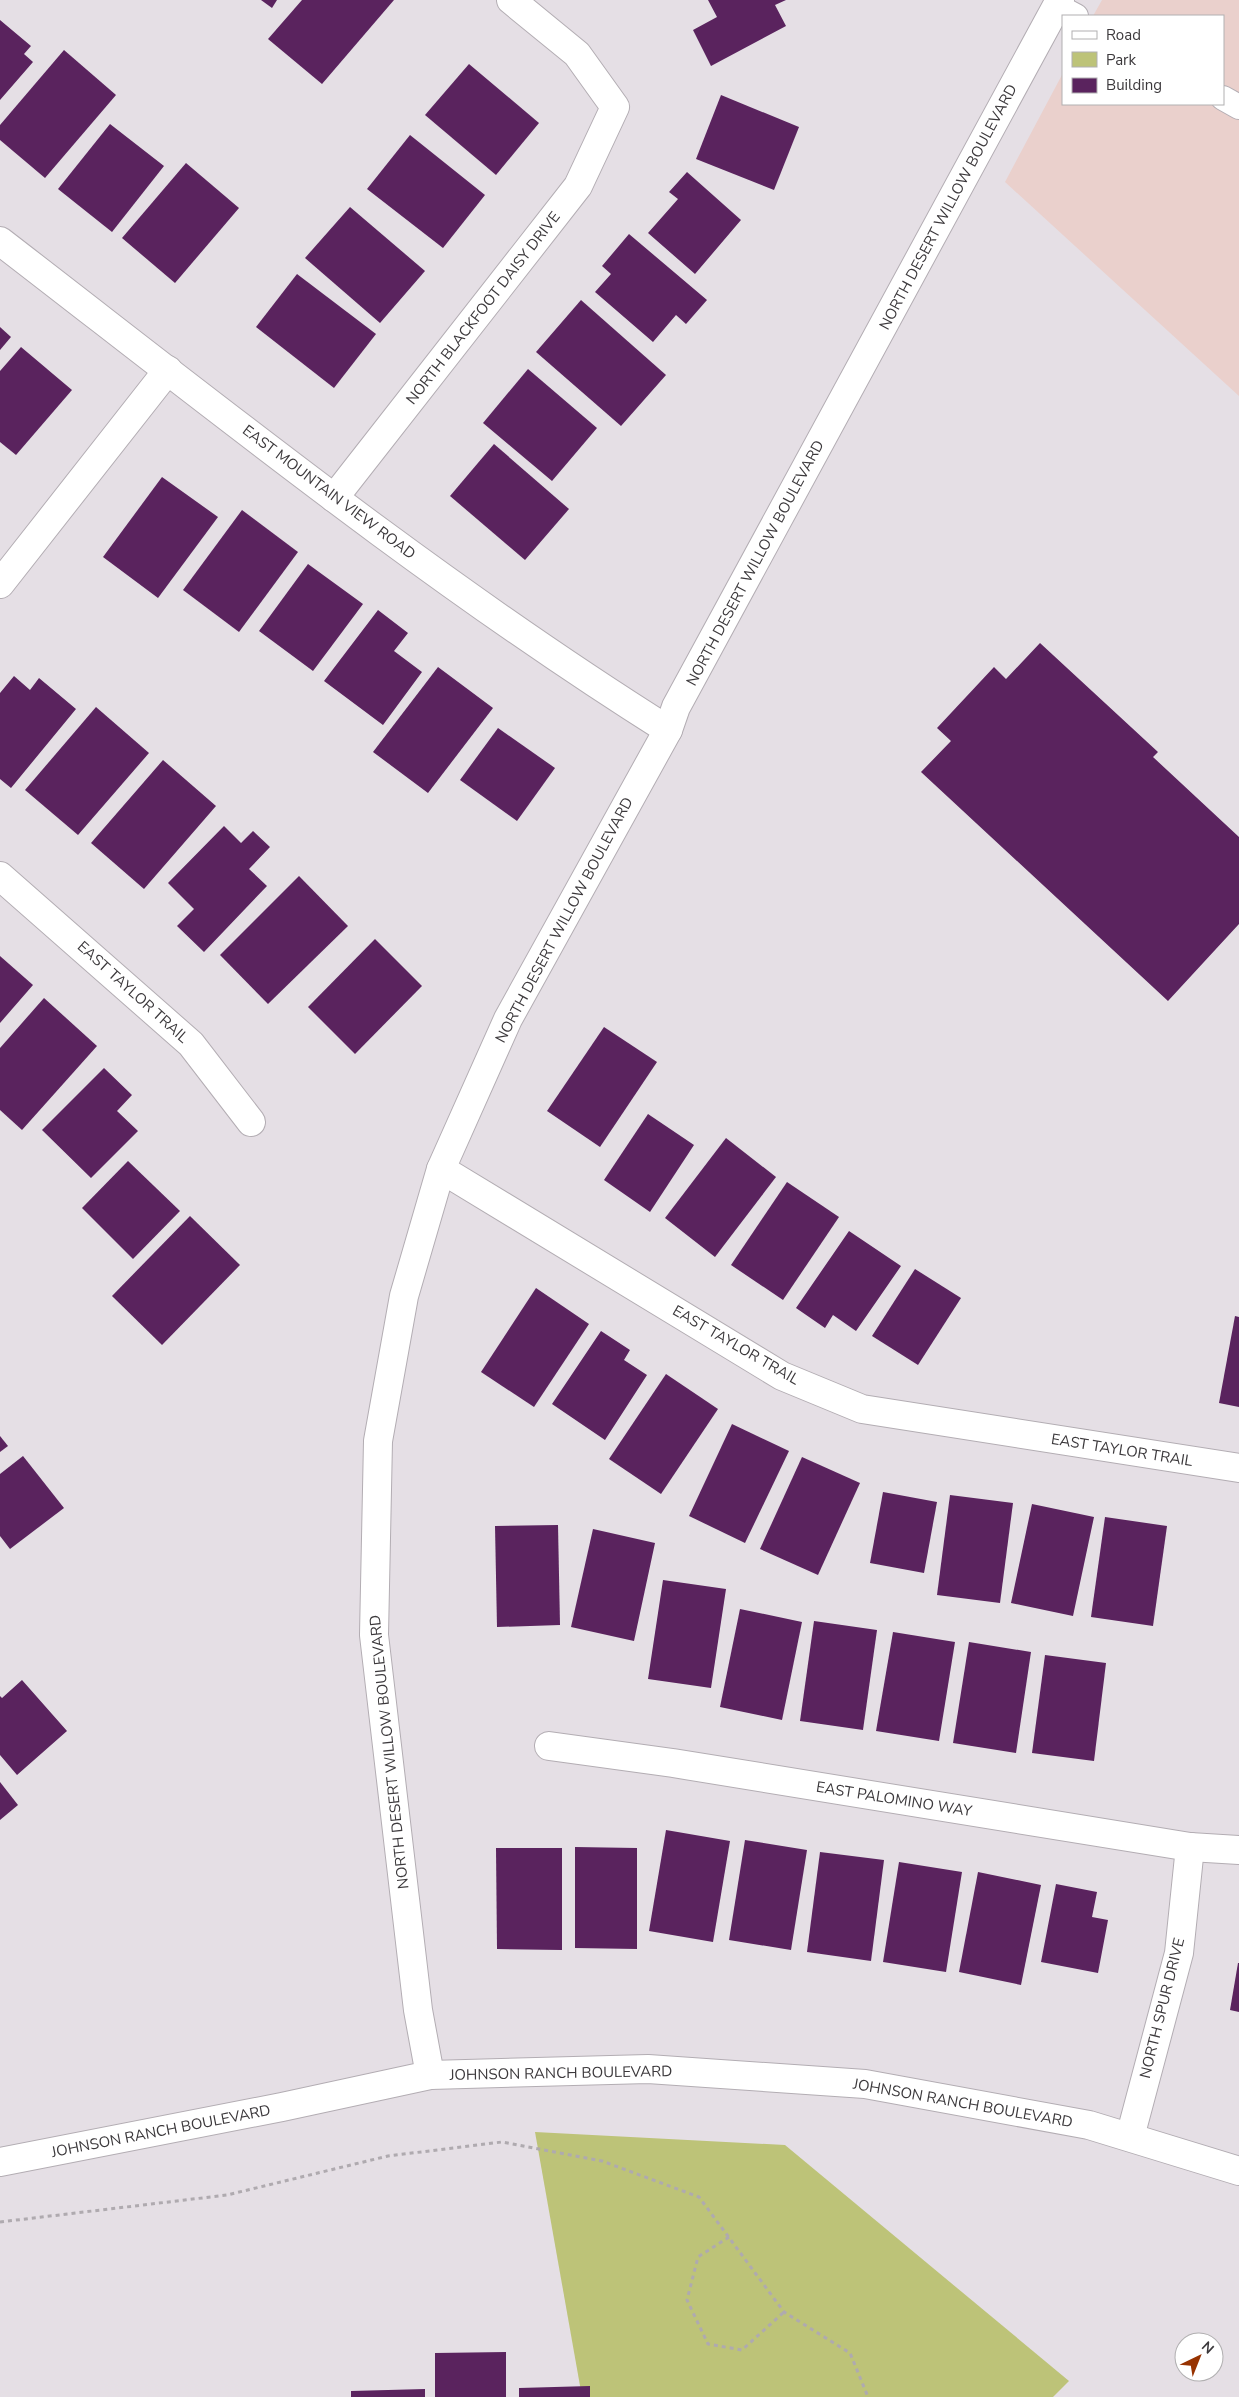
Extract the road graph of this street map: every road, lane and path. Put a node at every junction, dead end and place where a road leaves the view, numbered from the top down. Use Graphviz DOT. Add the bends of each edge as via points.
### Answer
graph roads {
  1 [pos="511,0"];
  2 [pos="1064,7"];
  3 [pos="1224,99"];
  4 [pos="1239,107"];
  5 [pos="0,241"];
  6 [pos="168,370"];
  7 [pos="334,498"];
  8 [pos="0,584"];
  9 [pos="668,730"];
  10 [pos="0,876"];
  11 [pos="251,1122"];
  12 [pos="441,1169"];
  13 [pos="1239,1468"];
  14 [pos="549,1746"];
  15 [pos="1190,1847"];
  16 [pos="1239,1850"];
  17 [pos="430,2075"];
  18 [pos="1130,2137"];
  19 [pos="0,2162"];
  20 [pos="1239,2170"];
  21 [pos="0,2222"];
  22 [pos="730,2237"];
  23 [pos="784,2312"];
  24 [pos="868,2397"];
  1 -- 7 [label="street, NORTH BLACKFOOT DAISY DRIVE" via="577,54 615,107 578,186"];
  2 -- 9 [label="street, NORTH DESERT WILLOW BOULEVARD" via="681,699"];
  3 -- 4 [label="lane"];
  5 -- 6 [label="street, EAST MOUNTAIN VIEW ROAD"];
  6 -- 7 [label="street, EAST MOUNTAIN VIEW ROAD"];
  6 -- 8 [label="street"];
  7 -- 9 [label="street, EAST MOUNTAIN VIEW ROAD" via="584,677"];
  9 -- 12 [label="street, NORTH DESERT WILLOW BOULEVARD" via="508,1019"];
  10 -- 11 [label="street, EAST TAYLOR TRAIL" via="191,1044"];
  12 -- 13 [label="street, EAST TAYLOR TRAIL" via="782,1376 862,1409"];
  12 -- 17 [label="street, NORTH DESERT WILLOW BOULEVARD" via="404,1296 378,1441 374,1635 415,1991"];
  14 -- 15 [label="street, EAST PALOMINO WAY"];
  15 -- 16 [label="street, EAST PALOMINO WAY"];
  15 -- 18 [label="street, NORTH SPUR DRIVE" via="1179,1953"];
  17 -- 18 [label="street, JOHNSON RANCH BOULEVARD" via="648,2069 865,2084 1089,2125"];
  17 -- 19 [label="street, JOHNSON RANCH BOULEVARD"];
  18 -- 20 [label="street, JOHNSON RANCH BOULEVARD"];
  21 -- 22 [label="path" via="227,2195 388,2156 502,2142 602,2162 699,2197"];
  22 -- 23 [label="path"];
  22 -- 23 [label="path" via="698,2257 687,2300 708,2344 742,2350"];
  23 -- 24 [label="path" via="850,2353"];
}
